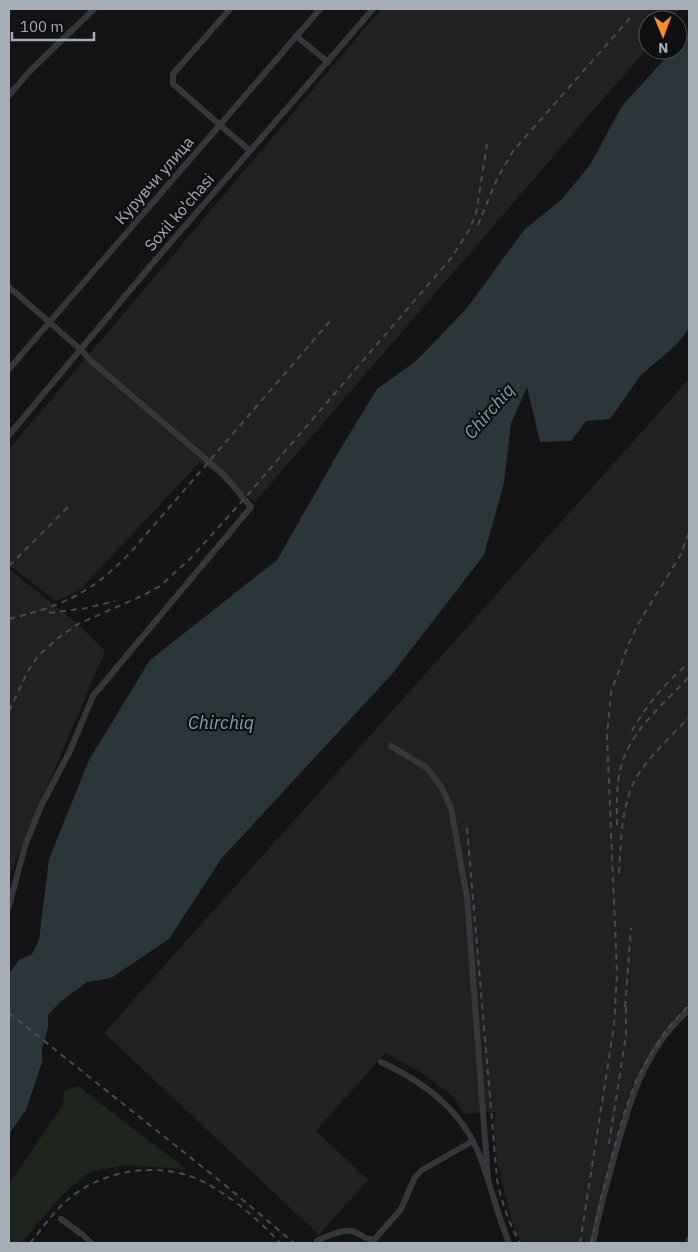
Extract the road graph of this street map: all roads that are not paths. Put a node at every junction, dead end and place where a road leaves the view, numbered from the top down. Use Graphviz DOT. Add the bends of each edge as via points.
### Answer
graph roads {
  1 [pos="94,9"];
  2 [pos="230,9"];
  3 [pos="320,9"];
  4 [pos="373,9"];
  5 [pos="296,36"];
  6 [pos="328,62"];
  7 [pos="9,95"];
  8 [pos="220,126"];
  9 [pos="250,151"];
  10 [pos="9,287"];
  11 [pos="49,323"];
  12 [pos="80,348"];
  13 [pos="9,369"];
  14 [pos="9,434"];
  15 [pos="391,746"];
  16 [pos="9,906"];
  17 [pos="689,1010"];
  18 [pos="381,1062"];
  19 [pos="473,1141"];
  20 [pos="488,1179"];
  21 [pos="61,1219"];
  22 [pos="689,1240"];
  23 [pos="316,1241"];
  24 [pos="91,1243"];
  25 [pos="509,1243"];
  26 [pos="593,1243"];
  27 [pos="688,1243"];
  1 -- 7 [label="street"];
  2 -- 8 [label="street" via="172,79 178,91"];
  3 -- 5 [label="street, Курувчи улица"];
  4 -- 6 [label="street, Soxil ko'chasi"];
  5 -- 6 [label="street"];
  5 -- 8 [label="street, Курувчи улица"];
  6 -- 9 [label="street, Soxil ko'chasi"];
  8 -- 9 [label="street"];
  8 -- 11 [label="street, Курувчи улица"];
  9 -- 12 [label="street, Soxil ko'chasi"];
  10 -- 11 [label="street"];
  11 -- 12 [label="street"];
  11 -- 13 [label="street, Курувчи улица"];
  12 -- 14 [label="street, Soxil ko'chasi"];
  12 -- 16 [label="street" via="222,473 251,508 93,696 25,846"];
  15 -- 20 [label="street" via="427,768 442,788 451,808 468,898"];
  17 -- 26 [label="street" via="676,1020 650,1059 625,1116"];
  18 -- 19 [label="street" via="436,1094"];
  19 -- 20 [label="street"];
  19 -- 23 [label="street" via="422,1170 415,1177 401,1209 375,1239 346,1231"];
  20 -- 25 [label="street"];
  21 -- 24 [label="street"];
  22 -- 27 [label="street"];
}
